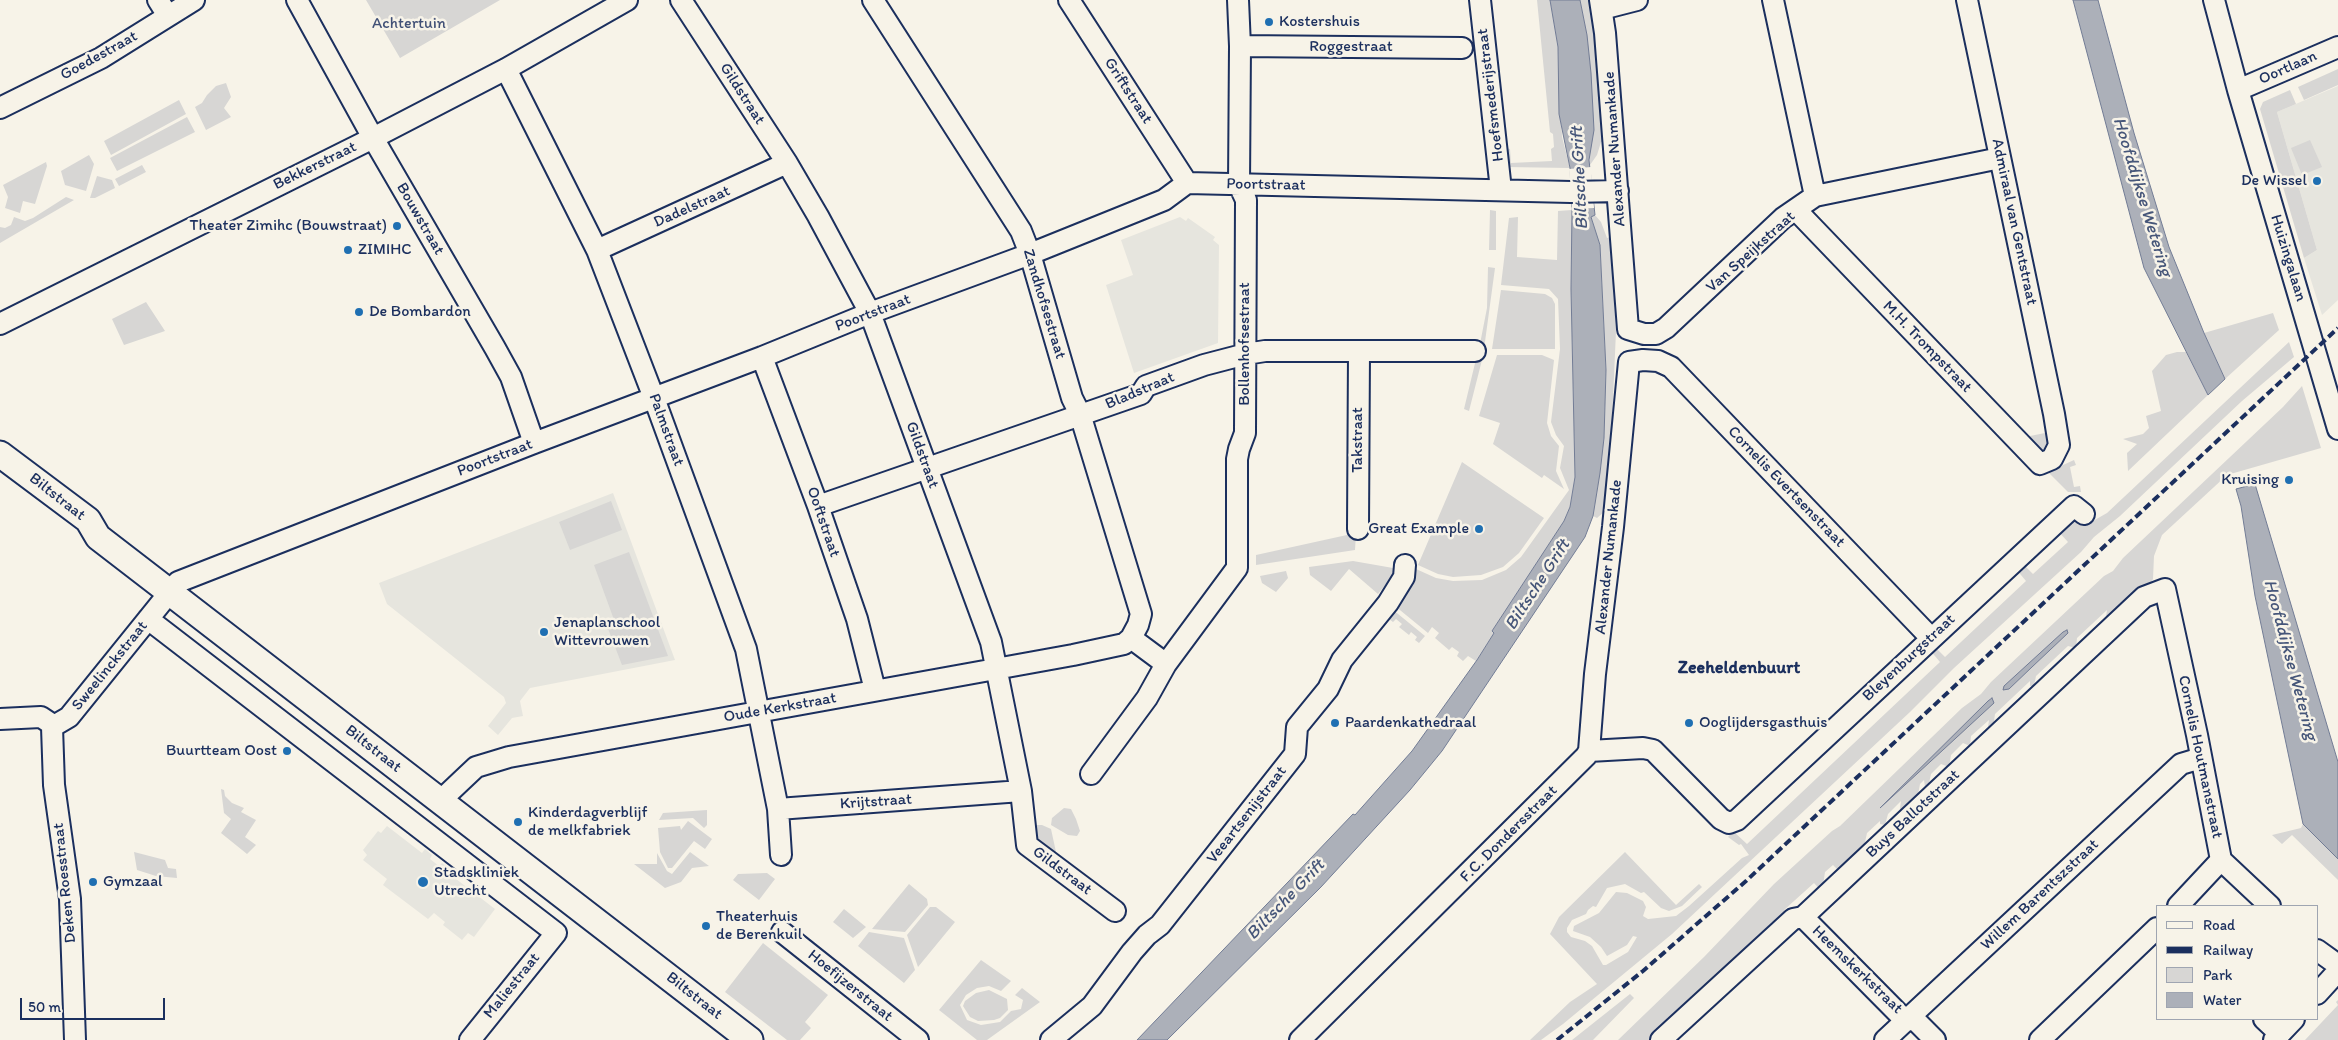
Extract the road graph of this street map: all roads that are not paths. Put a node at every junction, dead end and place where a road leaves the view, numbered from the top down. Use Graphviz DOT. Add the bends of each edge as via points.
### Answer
graph roads {
  1 [pos="194,0"];
  2 [pos="297,0"];
  3 [pos="627,0"];
  4 [pos="681,0"];
  5 [pos="873,0"];
  6 [pos="1069,0"];
  7 [pos="1238,0"];
  8 [pos="1480,0"];
  9 [pos="1637,0"];
  10 [pos="1773,0"];
  11 [pos="1967,0"];
  12 [pos="2214,0"];
  13 [pos="1601,4"];
  14 [pos="163,8"];
  15 [pos="1240,46"];
  16 [pos="2338,47"];
  17 [pos="1462,48"];
  18 [pos="506,69"];
  19 [pos="2238,90"];
  20 [pos="0,108"];
  21 [pos="373,138"];
  22 [pos="2000,158"];
  23 [pos="787,164"];
  24 [pos="1187,183"];
  25 [pos="1239,185"];
  26 [pos="1501,190"];
  27 [pos="1618,191"];
  28 [pos="1814,196"];
  29 [pos="1796,210"];
  30 [pos="596,250"];
  31 [pos="1030,254"];
  32 [pos="870,313"];
  33 [pos="0,324"];
  34 [pos="1628,329"];
  35 [pos="1359,352"];
  36 [pos="1475,352"];
  37 [pos="1246,354"];
  38 [pos="762,357"];
  39 [pos="1629,362"];
  40 [pos="654,398"];
  41 [pos="1080,414"];
  42 [pos="2338,428"];
  43 [pos="534,443"];
  44 [pos="2059,445"];
  45 [pos="0,454"];
  46 [pos="926,468"];
  47 [pos="818,506"];
  48 [pos="2084,514"];
  49 [pos="1358,529"];
  50 [pos="1405,565"];
  51 [pos="2165,589"];
  52 [pos="166,598"];
  53 [pos="148,619"];
  54 [pos="1131,638"];
  55 [pos="1931,638"];
  56 [pos="1166,664"];
  57 [pos="997,668"];
  58 [pos="875,690"];
  59 [pos="759,711"];
  60 [pos="0,719"];
  61 [pos="52,727"];
  62 [pos="1588,751"];
  63 [pos="2201,758"];
  64 [pos="1091,774"];
  65 [pos="1021,791"];
  66 [pos="440,801"];
  67 [pos="778,809"];
  68 [pos="780,855"];
  69 [pos="2221,860"];
  70 [pos="2179,905"];
  71 [pos="2269,905"];
  72 [pos="1116,911"];
  73 [pos="1803,917"];
  74 [pos="2156,929"];
  75 [pos="782,932"];
  76 [pos="2318,951"];
  77 [pos="2338,965"];
  78 [pos="2338,971"];
  79 [pos="2318,993"];
  80 [pos="1909,1017"];
  81 [pos="2265,1020"];
  82 [pos="2293,1020"];
  83 [pos="2277,1037"];
  84 [pos="75,1040"];
  85 [pos="470,1040"];
  86 [pos="750,1040"];
  87 [pos="918,1040"];
  88 [pos="1051,1040"];
  89 [pos="1300,1040"];
  90 [pos="1661,1040"];
  91 [pos="1885,1040"];
  92 [pos="1935,1040"];
  93 [pos="2040,1040"];
  1 -- 14 [label="street, Goedestraat"];
  2 -- 21 [label="street, Bouwstraat"];
  3 -- 18 [label="street, Bekkerstraat"];
  4 -- 23 [label="street, Gildstraat"];
  5 -- 31 [label="street, Zandhofsestraat" via="1021,231"];
  6 -- 24 [label="street, Griftstraat"];
  7 -- 15 [label="street, Bollenhofsestraat"];
  8 -- 26 [label="street, Hoefsmederijstraat"];
  9 -- 13 [label="street"];
  10 -- 28 [label="street"];
  11 -- 22 [label="street, Admiraal van Gentstraat"];
  12 -- 19 [label="street, Huizingalaan"];
  13 -- 27 [label="street, Alexander Numankade"];
  14 -- 20 [label="street, Goedestraat" via="101,58"];
  15 -- 17 [label="street, Roggestraat"];
  15 -- 25 [label="street, Bollenhofsestraat"];
  16 -- 19 [label="street, Oortlaan"];
  18 -- 21 [label="street, Bekkerstraat"];
  18 -- 30 [label="street, Palmstraat"];
  19 -- 42 [label="street, Huizingalaan"];
  21 -- 33 [label="street, Bekkerstraat"];
  21 -- 43 [label="street, Bouwstraat" via="511,377"];
  22 -- 28 [label="street, Van Speijkstraat"];
  22 -- 44 [label="street, Admiraal van Gentstraat"];
  23 -- 30 [label="street, Dadelstraat"];
  23 -- 32 [label="street, Gildstraat"];
  24 -- 25 [label="street, Poortstraat"];
  24 -- 31 [label="street, Poortstraat" via="1164,200"];
  25 -- 26 [label="street, Poortstraat"];
  25 -- 37 [label="street, Bollenhofsestraat" via="1246,200"];
  26 -- 27 [label="street, Poortstraat"];
  27 -- 34 [label="street, Alexander Numankade"];
  28 -- 29 [label="street, Van Speijkstraat"];
  29 -- 34 [label="street, Van Speijkstraat" via="1783,218 1666,328 1656,334"];
  29 -- 44 [label="street, M.H. Trompstraat" via="2040,464 2052,459"];
  30 -- 40 [label="street, Palmstraat"];
  31 -- 32 [label="street, Poortstraat"];
  31 -- 41 [label="street, Zandhofsestraat" via="1072,398"];
  32 -- 38 [label="street, Poortstraat"];
  32 -- 46 [label="street, Gildstraat"];
  35 -- 36 [label="street, Bladstraat"];
  35 -- 37 [label="street, Bladstraat" via="1264,351"];
  35 -- 49 [label="street, Takstraat"];
  37 -- 41 [label="street, Bladstraat" via="1204,365 1146,386 1141,394"];
  37 -- 56 [label="street, Bollenhofsestraat" via="1245,433 1238,459 1237,568"];
  38 -- 40 [label="street, Poortstraat"];
  38 -- 47 [label="street, Ooftstraat"];
  39 -- 55 [label="street, Cornelis Evertsenstraat" via="1658,362 1671,368"];
  39 -- 62 [label="street, Alexander Numankade"];
  40 -- 43 [label="street, Poortstraat"];
  40 -- 59 [label="street, Palmstraat" via="746,649"];
  41 -- 46 [label="street, Bladstraat"];
  41 -- 54 [label="street, Zandhofsestraat" via="1141,614"];
  43 -- 52 [label="street, Poortstraat" via="208,569 178,582"];
  45 -- 52 [label="street, Biltstraat" via="88,520 98,537"];
  46 -- 47 [label="street, Bladstraat"];
  46 -- 57 [label="street, Gildstraat" via="991,642"];
  47 -- 58 [label="street, Ooftstraat" via="857,620"];
  48 -- 55 [label="street, Bleyenburgstraat" via="2074,506"];
  50 -- 88 [label="street, Veeartsenijstraat" via="1404,577 1388,603 1342,660 1328,689 1297,727 1295,754 1160,925 1132,952 1092,1006"];
  51 -- 63 [label="street, Cornelis Houtmanstraat"];
  51 -- 73 [label="street, Buys Ballotstraat" via="2144,597"];
  52 -- 53 [label="street, Sweelinckstraat"];
  52 -- 66 [label="street, Biltstraat"];
  53 -- 61 [label="street, Sweelinckstraat" via="68,717"];
  53 -- 85 [label="street, Maliestraat" via="556,933"];
  54 -- 56 [label="street"];
  54 -- 57 [label="street, Oude Kerkstraat" via="1124,644"];
  55 -- 62 [label="street, Bleyenburgstraat" via="1737,820 1729,823 1721,819 1653,750"];
  56 -- 64 [label="street, Bollenhofsestraat" via="1147,698"];
  57 -- 58 [label="street, Oude Kerkstraat"];
  57 -- 65 [label="street, Gildstraat"];
  58 -- 59 [label="street, Oude Kerkstraat"];
  59 -- 66 [label="street, Oude Kerkstraat" via="508,757 476,767"];
  59 -- 67 [label="street, Palmstraat"];
  60 -- 61 [label="street" via="41,717"];
  61 -- 84 [label="street, Deken Roesstraat" via="54,785 70,898"];
  62 -- 89 [label="street, F.C. Dondersstraat" via="1583,761"];
  63 -- 69 [label="street, Cornelis Houtmanstraat"];
  63 -- 80 [label="street, Willem Barentszstraat" via="2181,764"];
  65 -- 67 [label="street, Krijtstraat"];
  65 -- 72 [label="street, Gildstraat" via="1027,846"];
  66 -- 86 [label="street, Biltstraat"];
  67 -- 68 [label="street"];
  69 -- 70 [label="street"];
  69 -- 71 [label="street, Cornelis Houtmanstraat"];
  73 -- 80 [label="street, Heemskerkstraat" via="1900,1015"];
  73 -- 90 [label="street, Buys Ballotstraat" via="1793,919"];
  74 -- 93 [label="street"];
  75 -- 87 [label="street, Hoefijzerstraat"];
  76 -- 77 [label="street"];
  78 -- 79 [label="street"];
  80 -- 91 [label="street, Willem Barentszstraat"];
  80 -- 92 [label="street, Heemskerkstraat"];
  81 -- 83 [label="street"];
  82 -- 83 [label="street"];
}
